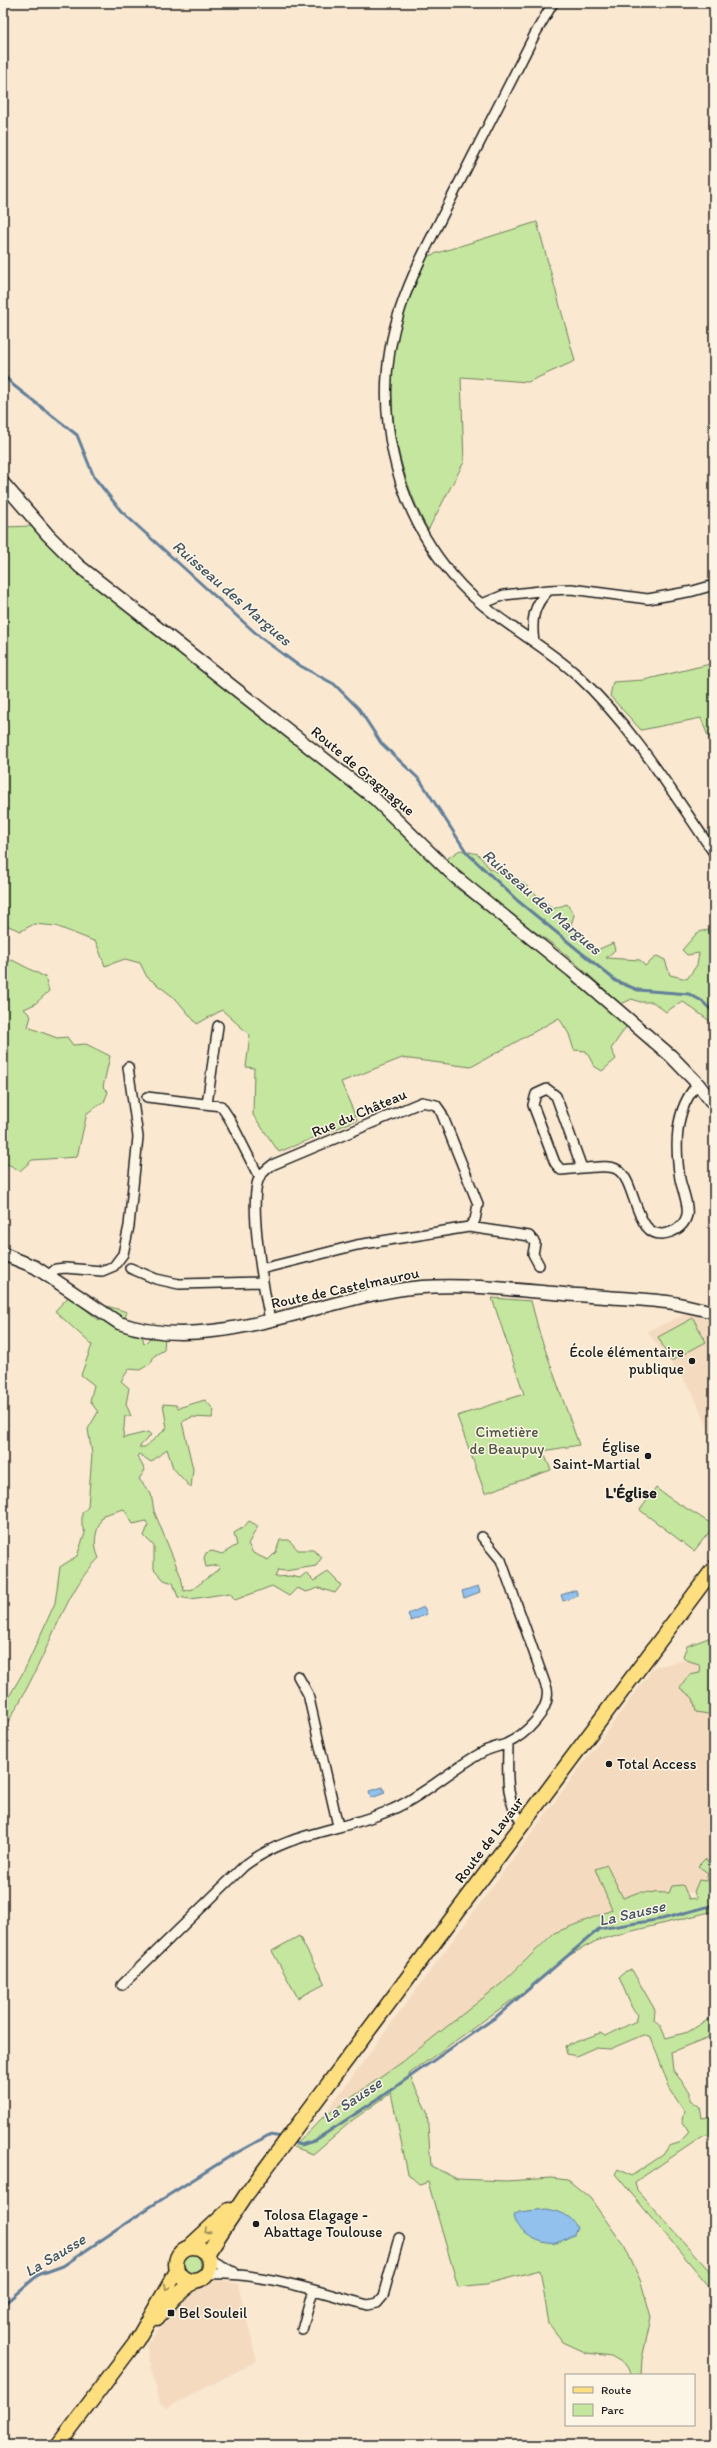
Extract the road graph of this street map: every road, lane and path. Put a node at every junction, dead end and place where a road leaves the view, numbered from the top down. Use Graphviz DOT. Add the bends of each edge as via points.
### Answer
graph roads {
  1 [pos="553,3"];
  2 [pos="3,483"];
  3 [pos="714,585"];
  4 [pos="549,590"];
  5 [pos="482,604"];
  6 [pos="534,642"];
  7 [pos="714,853"];
  8 [pos="218,1026"];
  9 [pos="128,1067"];
  10 [pos="698,1084"];
  11 [pos="147,1097"];
  12 [pos="207,1104"];
  13 [pos="714,1106"];
  14 [pos="582,1168"];
  15 [pos="260,1176"];
  16 [pos="469,1227"];
  17 [pos="3,1254"];
  18 [pos="539,1265"];
  19 [pos="130,1268"];
  20 [pos="261,1269"];
  21 [pos="48,1276"];
  22 [pos="262,1282"];
  23 [pos="714,1312"];
  24 [pos="270,1320"];
  25 [pos="482,1537"];
  26 [pos="714,1568"];
  27 [pos="298,1676"];
  28 [pos="508,1743"];
  29 [pos="523,1823"];
  30 [pos="338,1826"];
  31 [pos="122,1985"];
  32 [pos="246,2195"];
  33 [pos="399,2238"];
  34 [pos="189,2247"];
  35 [pos="208,2256"];
  36 [pos="176,2271"];
  37 [pos="207,2274"];
  38 [pos="241,2275"];
  39 [pos="193,2282"];
  40 [pos="313,2290"];
  41 [pos="302,2330"];
  42 [pos="137,2340"];
  43 [pos="58,2445"];
  1 -- 5 [label="street" via="498,106 409,286 396,322 389,356 388,421 395,467 402,489 431,547 464,587"];
  2 -- 10 [label="street, Route de Gragnague" via="79,566 374,798 453,875 671,1056"];
  3 -- 4 [label="street" via="648,599 571,589"];
  4 -- 5 [label="street" via="504,595"];
  4 -- 6 [label="street" via="535,607 532,628"];
  5 -- 6 [label="street"];
  6 -- 7 [label="street" via="576,674 615,715"];
  8 -- 12 [label="street"];
  9 -- 21 [label="street" via="138,1137 129,1226 123,1254 114,1266 102,1272 65,1268 56,1269"];
  10 -- 13 [label="street, Route de Gragnague"];
  10 -- 14 [label="street" via="690,1093 681,1112 677,1145 687,1214 685,1221 674,1231 658,1234 645,1225 626,1181 618,1170 611,1167"];
  11 -- 12 [label="street"];
  12 -- 15 [label="street" via="221,1106 256,1174"];
  14 -- 14 [label="street" via="556,1096 547,1089 541,1090 536,1094 533,1105 555,1163 561,1170"];
  15 -- 16 [label="street, Rue du Château" via="272,1165 422,1102 430,1103 436,1105 441,1112 478,1204 475,1220"];
  15 -- 20 [label="street" via="255,1199"];
  16 -- 18 [label="street" via="529,1236 535,1242 533,1254"];
  16 -- 20 [label="street" via="357,1245"];
  17 -- 21 [label="street, Route de Castelmaurou"];
  19 -- 22 [label="street" via="156,1279 179,1284"];
  20 -- 22 [label="street"];
  21 -- 24 [label="street, Route de Castelmaurou" via="119,1323 140,1329 163,1332 222,1330"];
  22 -- 24 [label="street"];
  23 -- 24 [label="street, Route de Castelmaurou" via="668,1302 461,1286 402,1290"];
  25 -- 28 [label="street" via="501,1560 548,1695 545,1708 527,1728"];
  26 -- 29 [label="main road, Route de Lavaur"];
  27 -- 30 [label="street" via="308,1694"];
  28 -- 29 [label="street" via="507,1783 514,1812"];
  28 -- 30 [label="street" via="480,1754 406,1803 378,1815"];
  29 -- 32 [label="main road, Route de Lavaur"];
  30 -- 31 [label="street" via="285,1841 258,1855"];
  32 -- 34 [label="main road, one-way"];
  32 -- 35 [label="main road"];
  33 -- 40 [label="street" via="383,2296 376,2303 368,2305"];
  34 -- 35 [label="main road" via="199,2248"];
  34 -- 36 [label="main road" via="179,2254 175,2262"];
  35 -- 37 [label="main road"];
  35 -- 38 [label="street"];
  36 -- 39 [label="main road" via="183,2279"];
  36 -- 42 [label="main road, one-way"];
  37 -- 38 [label="street"];
  37 -- 39 [label="main road"];
  38 -- 40 [label="street" via="261,2277"];
  39 -- 42 [label="main road"];
  40 -- 41 [label="street"];
  42 -- 43 [label="main road"];
}
